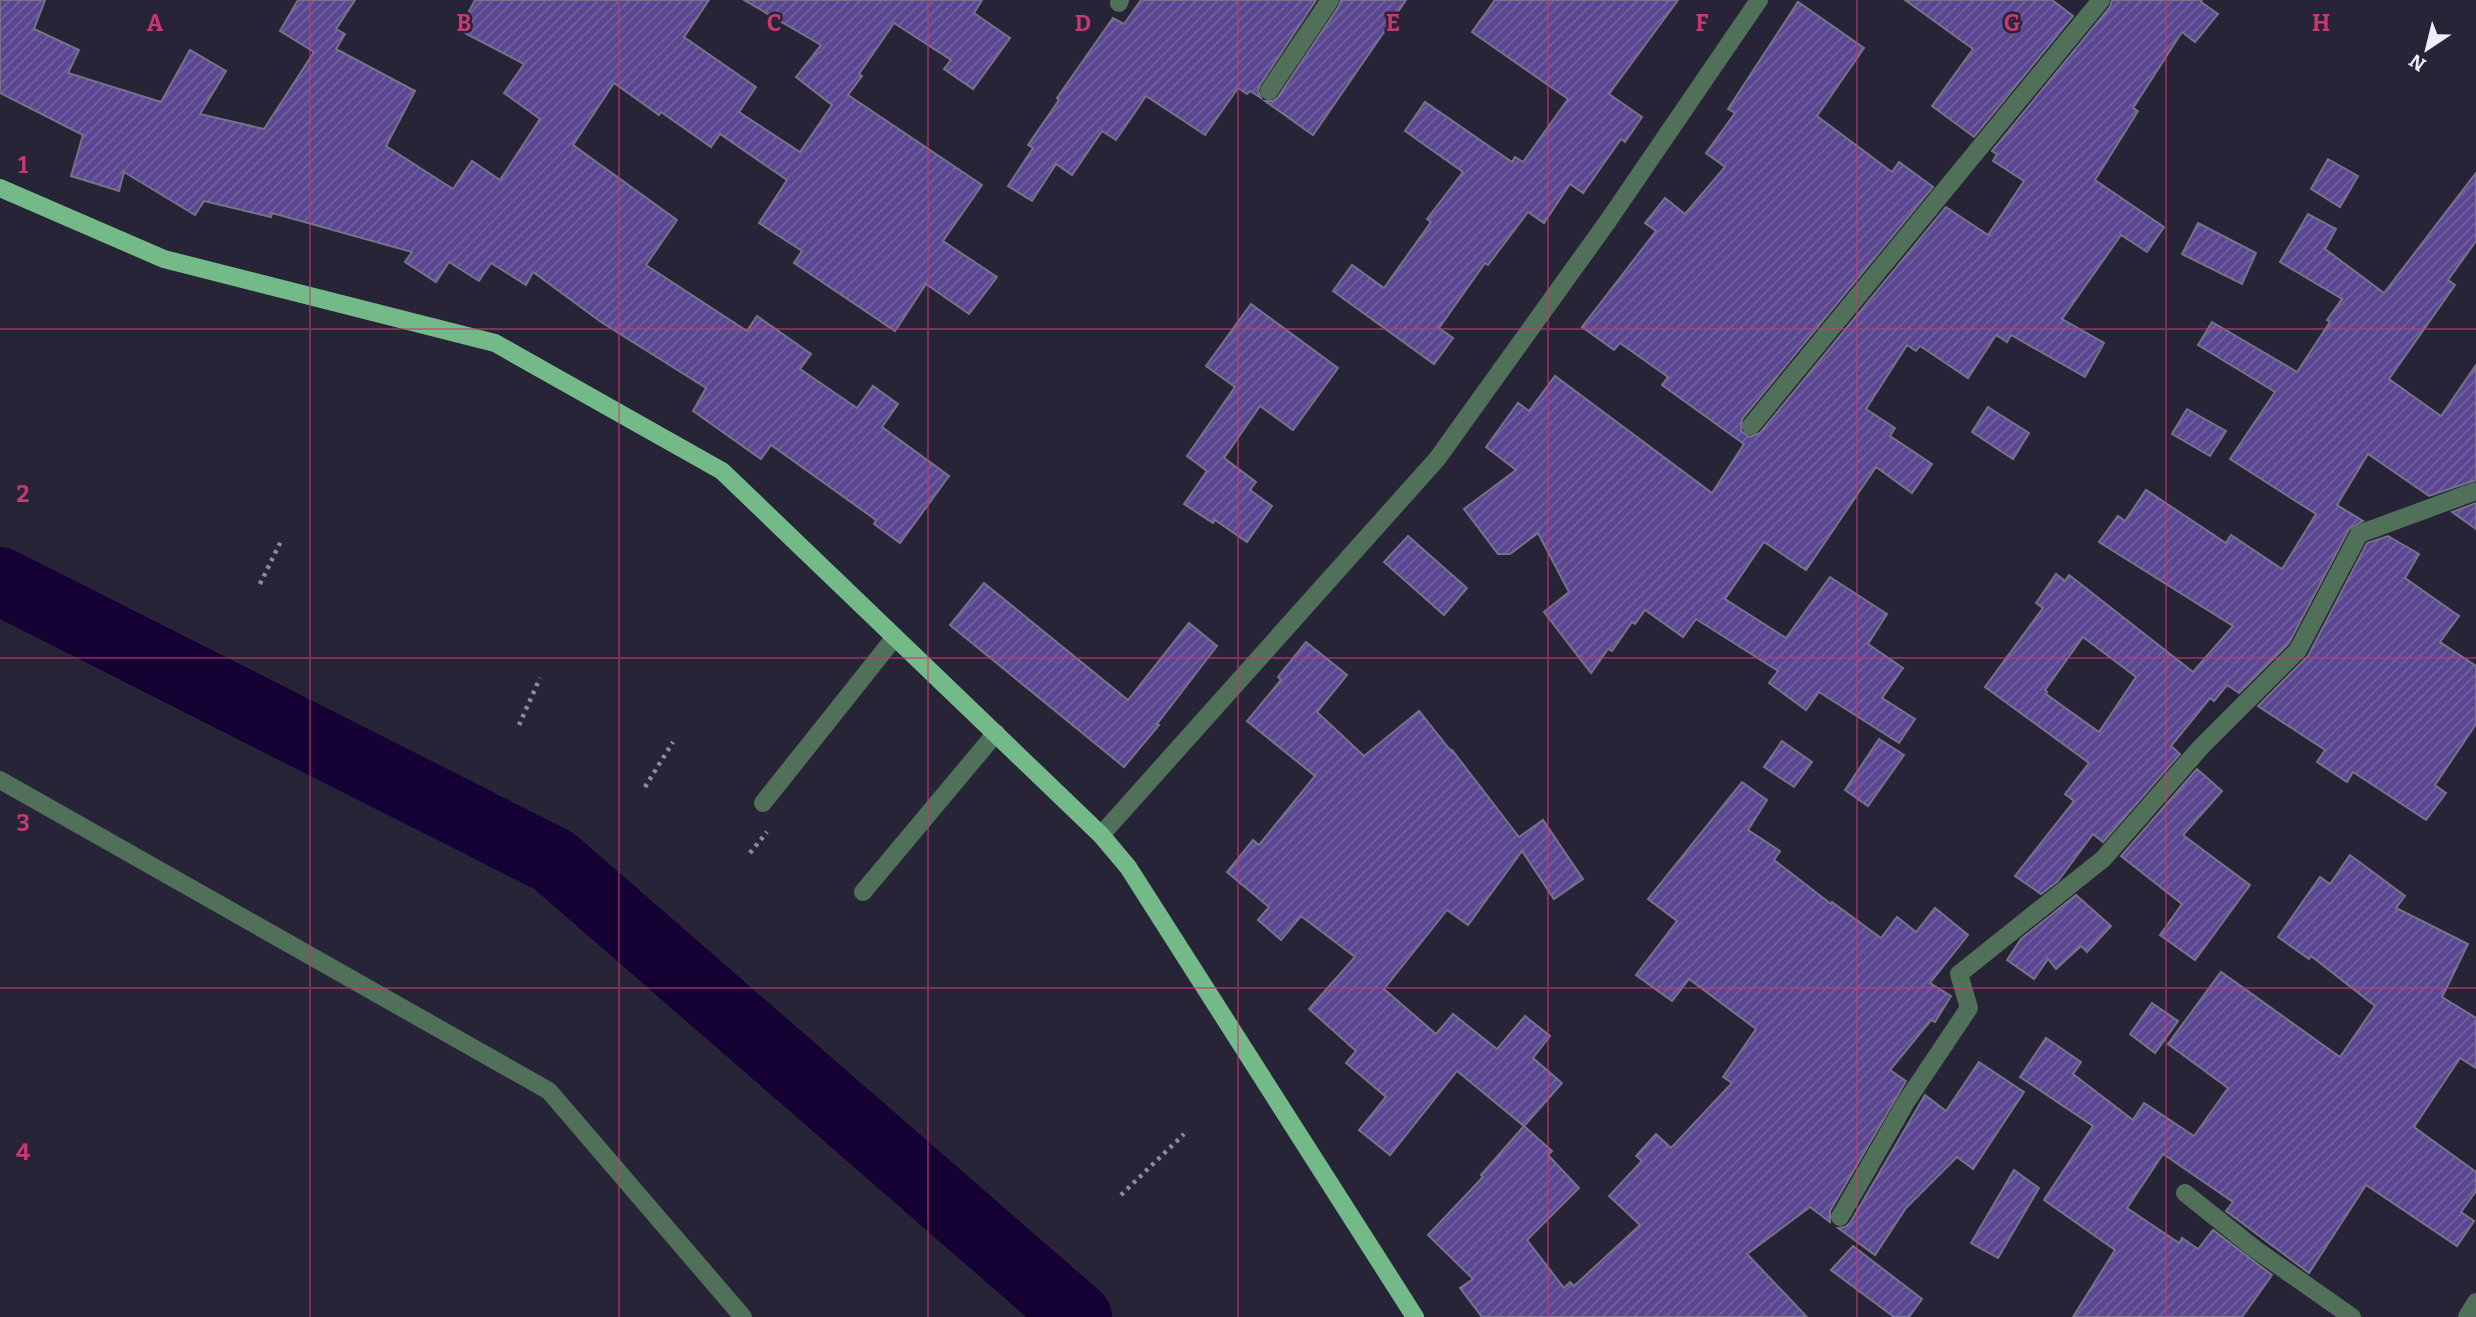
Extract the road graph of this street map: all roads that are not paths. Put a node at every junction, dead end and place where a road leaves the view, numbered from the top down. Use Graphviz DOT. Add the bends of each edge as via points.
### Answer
graph roads {
  1 [pos="1330,0"];
  2 [pos="1759,0"];
  3 [pos="2101,0"];
  4 [pos="1269,91"];
  5 [pos="0,188"];
  6 [pos="1751,426"];
  7 [pos="2476,491"];
  8 [pos="895,637"];
  9 [pos="996,733"];
  10 [pos="0,780"];
  11 [pos="763,803"];
  12 [pos="1101,835"];
  13 [pos="863,891"];
  14 [pos="2185,1193"];
  15 [pos="1840,1217"];
  16 [pos="2476,1302"];
  17 [pos="743,1317"];
  18 [pos="1415,1317"];
  19 [pos="2352,1317"];
  20 [pos="2468,1317"];
  1 -- 4 [label="street"];
  2 -- 12 [label="street" via="1437,459"];
  3 -- 6 [label="street"];
  5 -- 8 [label="main road" via="164,258 495,343 722,471"];
  7 -- 15 [label="street" via="2359,534 2298,650 2200,747 2103,859 1959,974 1969,1008 1906,1102"];
  8 -- 9 [label="main road"];
  8 -- 11 [label="street"];
  9 -- 12 [label="main road"];
  9 -- 13 [label="street"];
  10 -- 17 [label="street" via="549,1091"];
  12 -- 18 [label="main road" via="1128,867"];
  14 -- 19 [label="street" via="2255,1250"];
  16 -- 20 [label="street"];
}
